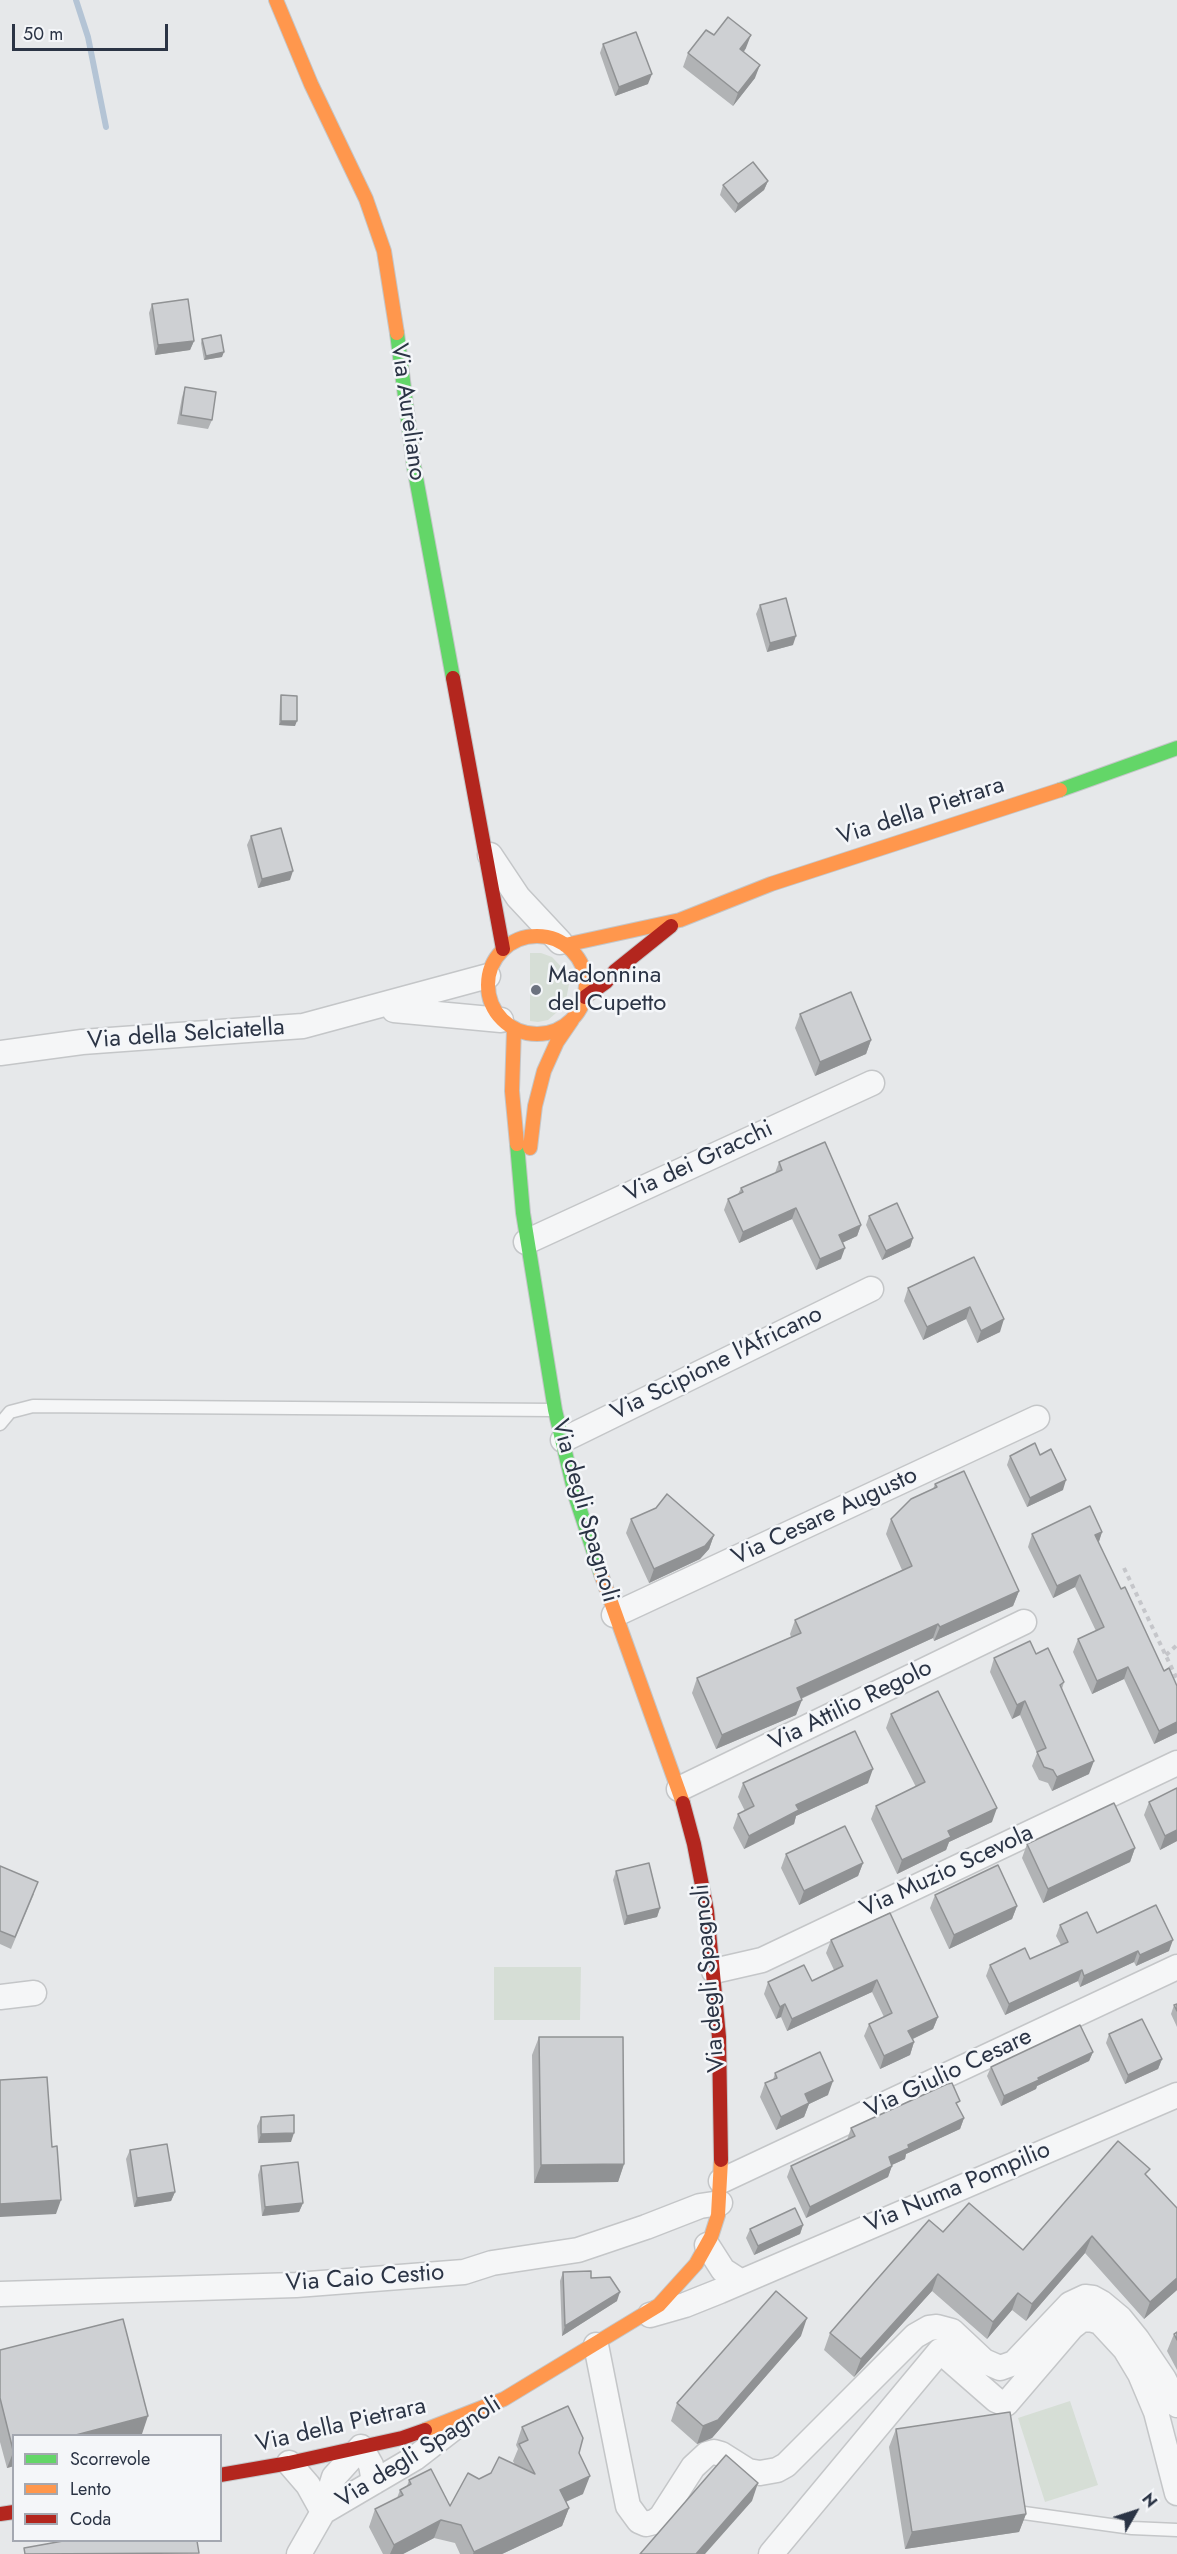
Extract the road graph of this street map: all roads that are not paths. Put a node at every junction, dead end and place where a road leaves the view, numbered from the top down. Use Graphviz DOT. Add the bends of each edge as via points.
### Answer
graph roads {
  1 [pos="276,0"];
  2 [pos="1177,748"];
  3 [pos="482,841"];
  4 [pos="680,920"];
  5 [pos="562,943"];
  6 [pos="503,949"];
  7 [pos="488,976"];
  8 [pos="585,997"];
  9 [pos="370,1009"];
  10 [pos="573,1019"];
  11 [pos="508,1025"];
  12 [pos="0,1053"];
  13 [pos="872,1083"];
  14 [pos="522,1213"];
  15 [pos="526,1242"];
  16 [pos="871,1289"];
  17 [pos="555,1410"];
  18 [pos="1037,1418"];
  19 [pos="0,1424"];
  20 [pos="563,1440"];
  21 [pos="614,1615"];
  22 [pos="1024,1622"];
  23 [pos="1177,1763"];
  24 [pos="679,1790"];
  25 [pos="1177,1967"];
  26 [pos="714,1971"];
  27 [pos="34,1993"];
  28 [pos="0,1997"];
  29 [pos="1177,2095"];
  30 [pos="720,2192"];
  31 [pos="707,2245"];
  32 [pos="740,2281"];
  33 [pos="0,2294"];
  34 [pos="642,2317"];
  35 [pos="596,2345"];
  36 [pos="1177,2405"];
  37 [pos="471,2414"];
  38 [pos="361,2447"];
  39 [pos="289,2463"];
  40 [pos="222,2475"];
  41 [pos="374,2482"];
  42 [pos="1177,2493"];
  43 [pos="323,2512"];
  44 [pos="1024,2513"];
  45 [pos="1177,2530"];
  46 [pos="299,2554"];
  47 [pos="771,2554"];
  1 -- 3 [label="street, Via Aureliano" via="366,199 384,251 414,467"];
  2 -- 4 [label="street, Via della Pietrara" via="1008,808 771,884"];
  3 -- 5 [label="street, Via Aureliano" via="518,897"];
  3 -- 6 [label="street, Via Aureliano"];
  4 -- 5 [label="street, Via della Pietrara"];
  4 -- 8 [label="street, Via della Pietrara"];
  5 -- 6 [label="street" via="543,937 524,938"];
  5 -- 8 [label="street" via="576,955 583,968"];
  6 -- 7 [label="street"];
  7 -- 9 [label="street, Via della Selciatella"];
  7 -- 11 [label="street" via="489,997"];
  8 -- 10 [label="street"];
  9 -- 11 [label="street, Via della Selciatella" via="419,1010"];
  9 -- 12 [label="street, Via della Selciatella" via="303,1026 82,1042"];
  10 -- 11 [label="street" via="561,1029 545,1034 529,1034"];
  10 -- 14 [label="street" via="544,1071 535,1106"];
  11 -- 14 [label="street"];
  13 -- 15 [label="street, Via dei Gracchi"];
  14 -- 15 [label="street, Via degli Spagnoli"];
  15 -- 17 [label="street, Via degli Spagnoli"];
  16 -- 20 [label="street, Via Scipione l'Africano"];
  17 -- 19 [label="lane" via="33,1406 10,1412"];
  17 -- 20 [label="street, Via degli Spagnoli"];
  18 -- 21 [label="street, Via Cesare Augusto"];
  20 -- 21 [label="street, Via degli Spagnoli" via="582,1520"];
  21 -- 24 [label="street, Via degli Spagnoli"];
  22 -- 24 [label="street, Via Attilio Regolo"];
  23 -- 26 [label="street, Via Muzio Scevola" via="762,1960"];
  24 -- 26 [label="street, Via degli Spagnoli" via="701,1880"];
  25 -- 30 [label="street, Via Giulio Cesare"];
  26 -- 30 [label="street, Via degli Spagnoli" via="719,2037"];
  27 -- 28 [label="street"];
  29 -- 32 [label="street, Via Numa Pompilio"];
  30 -- 31 [label="street, Via degli Spagnoli" via="715,2226"];
  30 -- 33 [label="street, Via Caio Cestio" via="700,2206 578,2250 492,2263 464,2272 296,2285"];
  31 -- 32 [label="street" via="723,2270"];
  31 -- 34 [label="street, Via degli Spagnoli" via="675,2291"];
  32 -- 34 [label="street, Via Numa Pompilio" via="685,2305"];
  34 -- 35 [label="street, Via degli Spagnoli"];
  35 -- 36 [label="street" via="628,2506 646,2524 661,2517 693,2467 707,2454 721,2454 748,2471 760,2473 786,2466 915,2337 937,2326 952,2331 984,2361 1000,2368 1014,2363 1070,2304 1093,2298 1120,2318 1143,2346"];
  35 -- 37 [label="street, Via degli Spagnoli"];
  37 -- 38 [label="street, Via della Pietrara" via="419,2433"];
  37 -- 41 [label="street, Via degli Spagnoli" via="429,2448"];
  38 -- 39 [label="street, Via della Pietrara"];
  38 -- 41 [label="street" via="371,2465"];
  38 -- 43 [label="street" via="334,2477"];
  39 -- 40 [label="street, Via della Pietrara"];
  39 -- 43 [label="street" via="308,2485"];
  41 -- 43 [label="street, Via degli Spagnoli"];
  42 -- 47 [label="street" via="1156,2412 1140,2374 1125,2349 1100,2322 1081,2320 1006,2404 996,2400 940,2351"];
  43 -- 46 [label="street, Via degli Spagnoli"];
  44 -- 45 [label="lane"];
}
